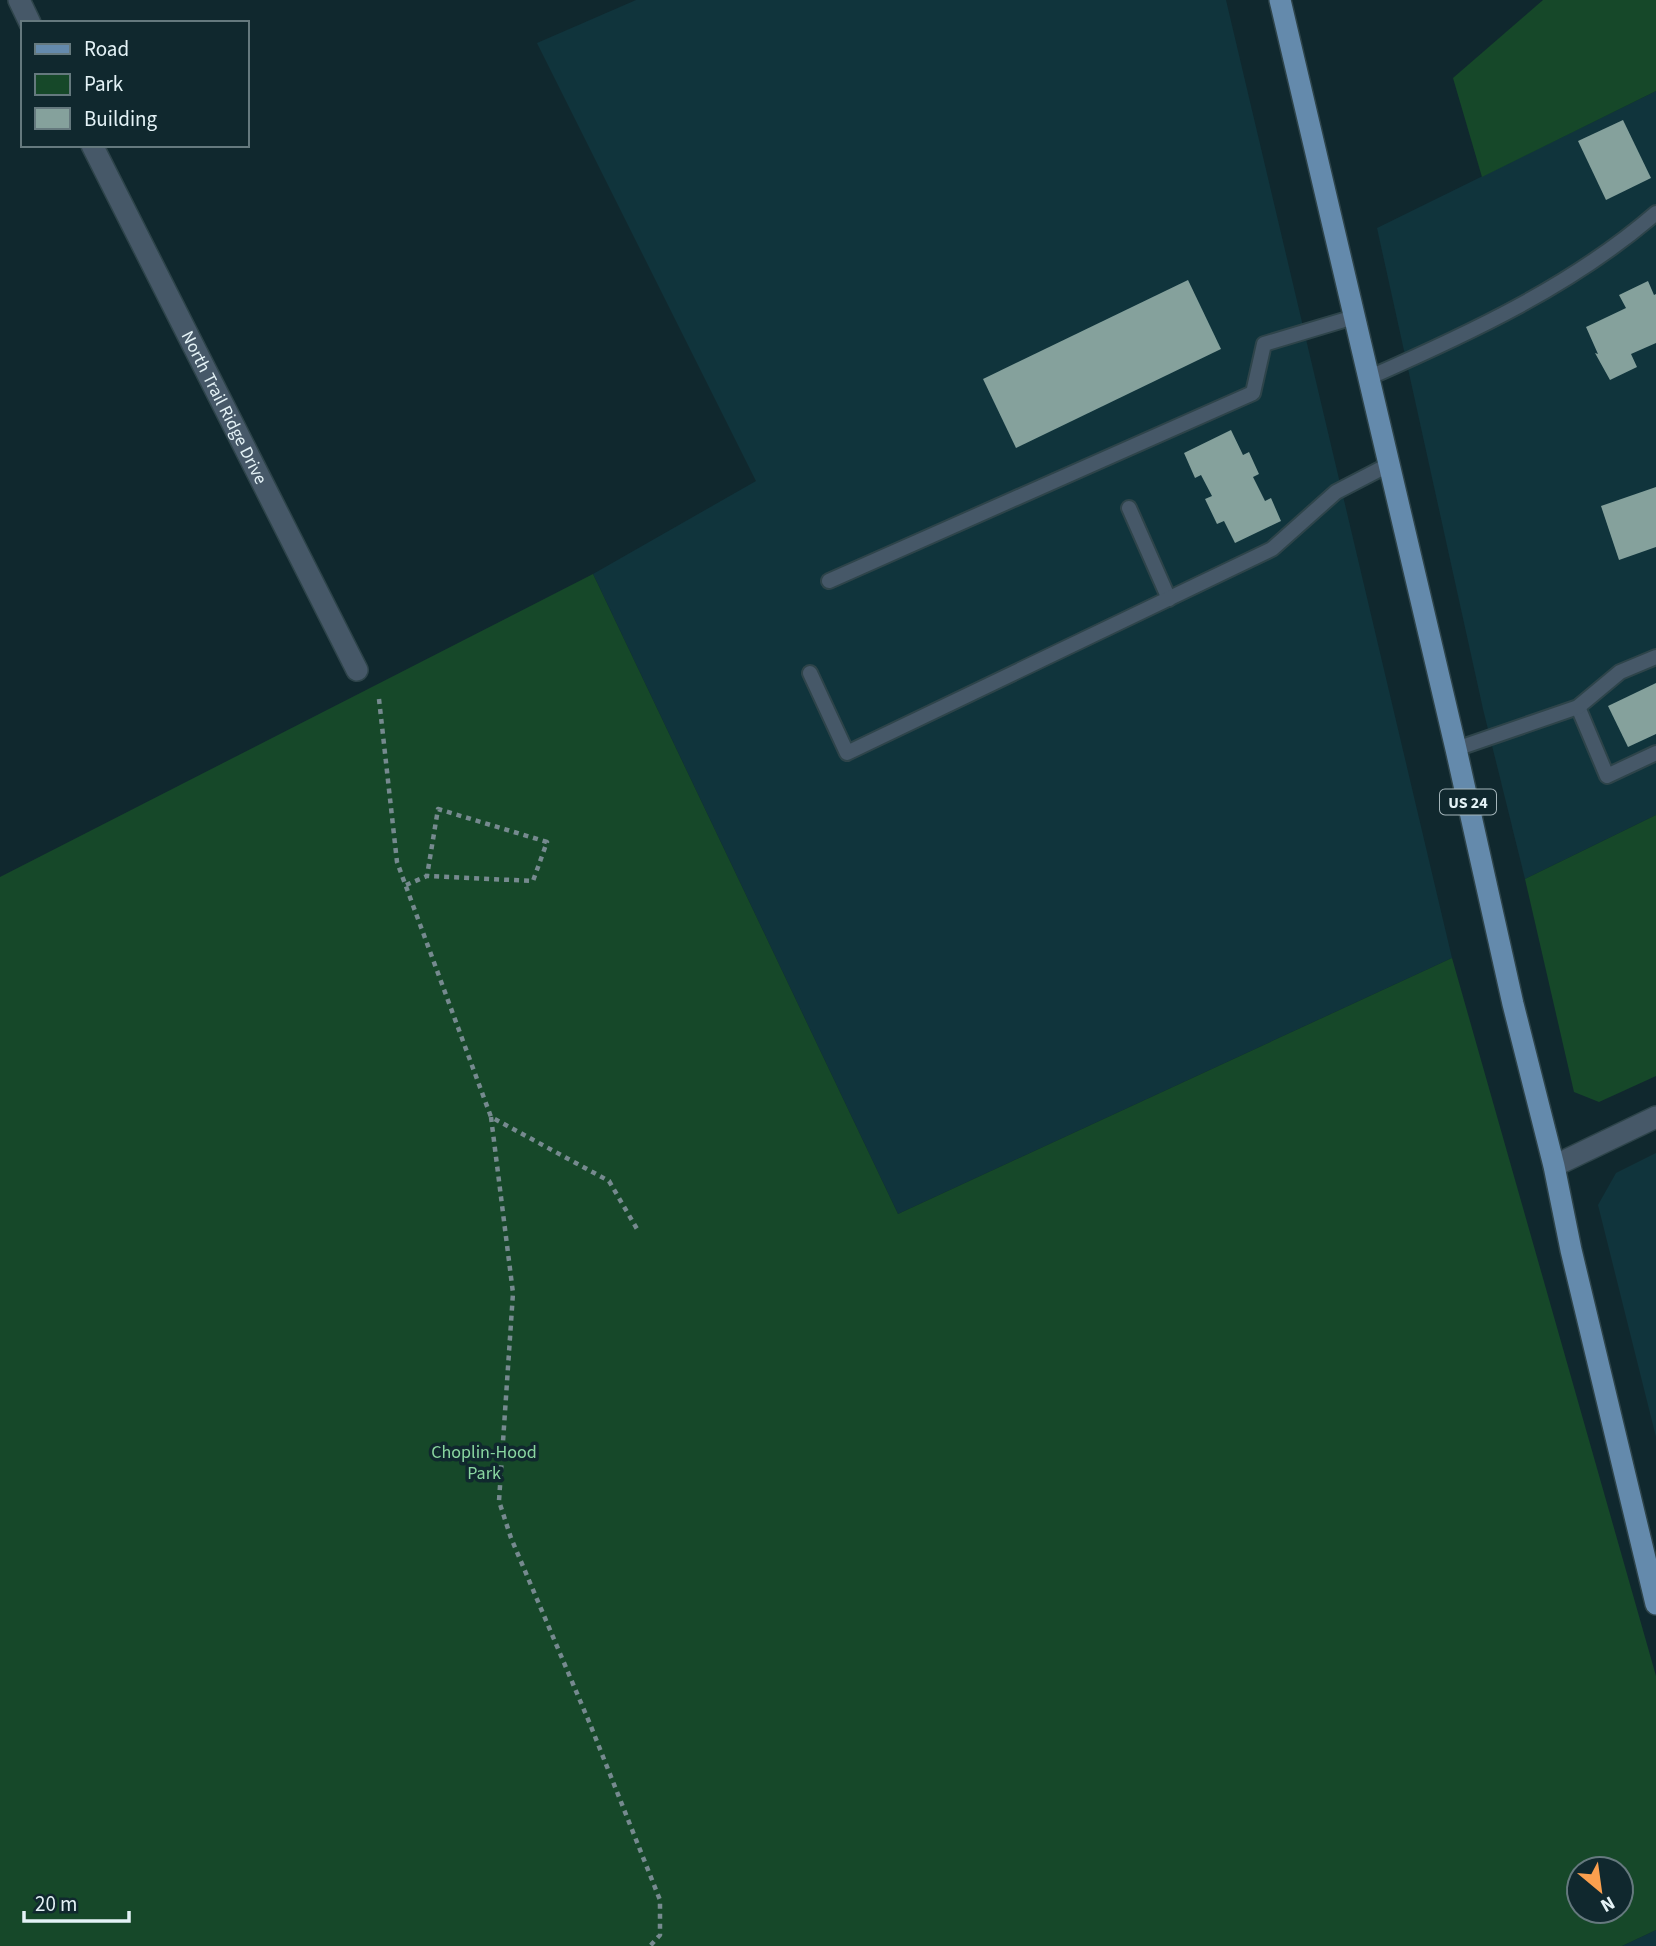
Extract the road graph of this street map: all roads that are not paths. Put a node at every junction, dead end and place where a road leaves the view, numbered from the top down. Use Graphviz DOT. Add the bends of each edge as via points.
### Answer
graph roads {
  1 [pos="19,0"];
  2 [pos="1280,0"];
  3 [pos="29,21"];
  4 [pos="93,147"];
  5 [pos="1656,213"];
  6 [pos="1354,317"];
  7 [pos="1368,378"];
  8 [pos="1388,466"];
  9 [pos="1129,508"];
  10 [pos="829,581"];
  11 [pos="1169,599"];
  12 [pos="1656,657"];
  13 [pos="357,670"];
  14 [pos="810,673"];
  15 [pos="1578,707"];
  16 [pos="1456,749"];
  17 [pos="1656,753"];
  18 [pos="1656,1117"];
  19 [pos="1554,1166"];
  20 [pos="1655,1590"];
  1 -- 3 [label="street"];
  2 -- 6 [label="main road, US 24"];
  4 -- 13 [label="street, North Trail Ridge Drive"];
  5 -- 7 [label="lane" via="1540,294"];
  6 -- 7 [label="main road, US 24"];
  6 -- 10 [label="lane" via="1264,344 1253,393"];
  7 -- 8 [label="main road, US 24"];
  8 -- 11 [label="lane" via="1336,492 1272,550"];
  8 -- 16 [label="main road, US 24"];
  9 -- 11 [label="lane"];
  11 -- 14 [label="lane" via="848,752"];
  12 -- 15 [label="lane" via="1620,672"];
  15 -- 16 [label="lane"];
  15 -- 17 [label="lane" via="1607,776"];
  16 -- 19 [label="main road, US 24"];
  18 -- 19 [label="street"];
  19 -- 20 [label="main road, US 24"];
}
